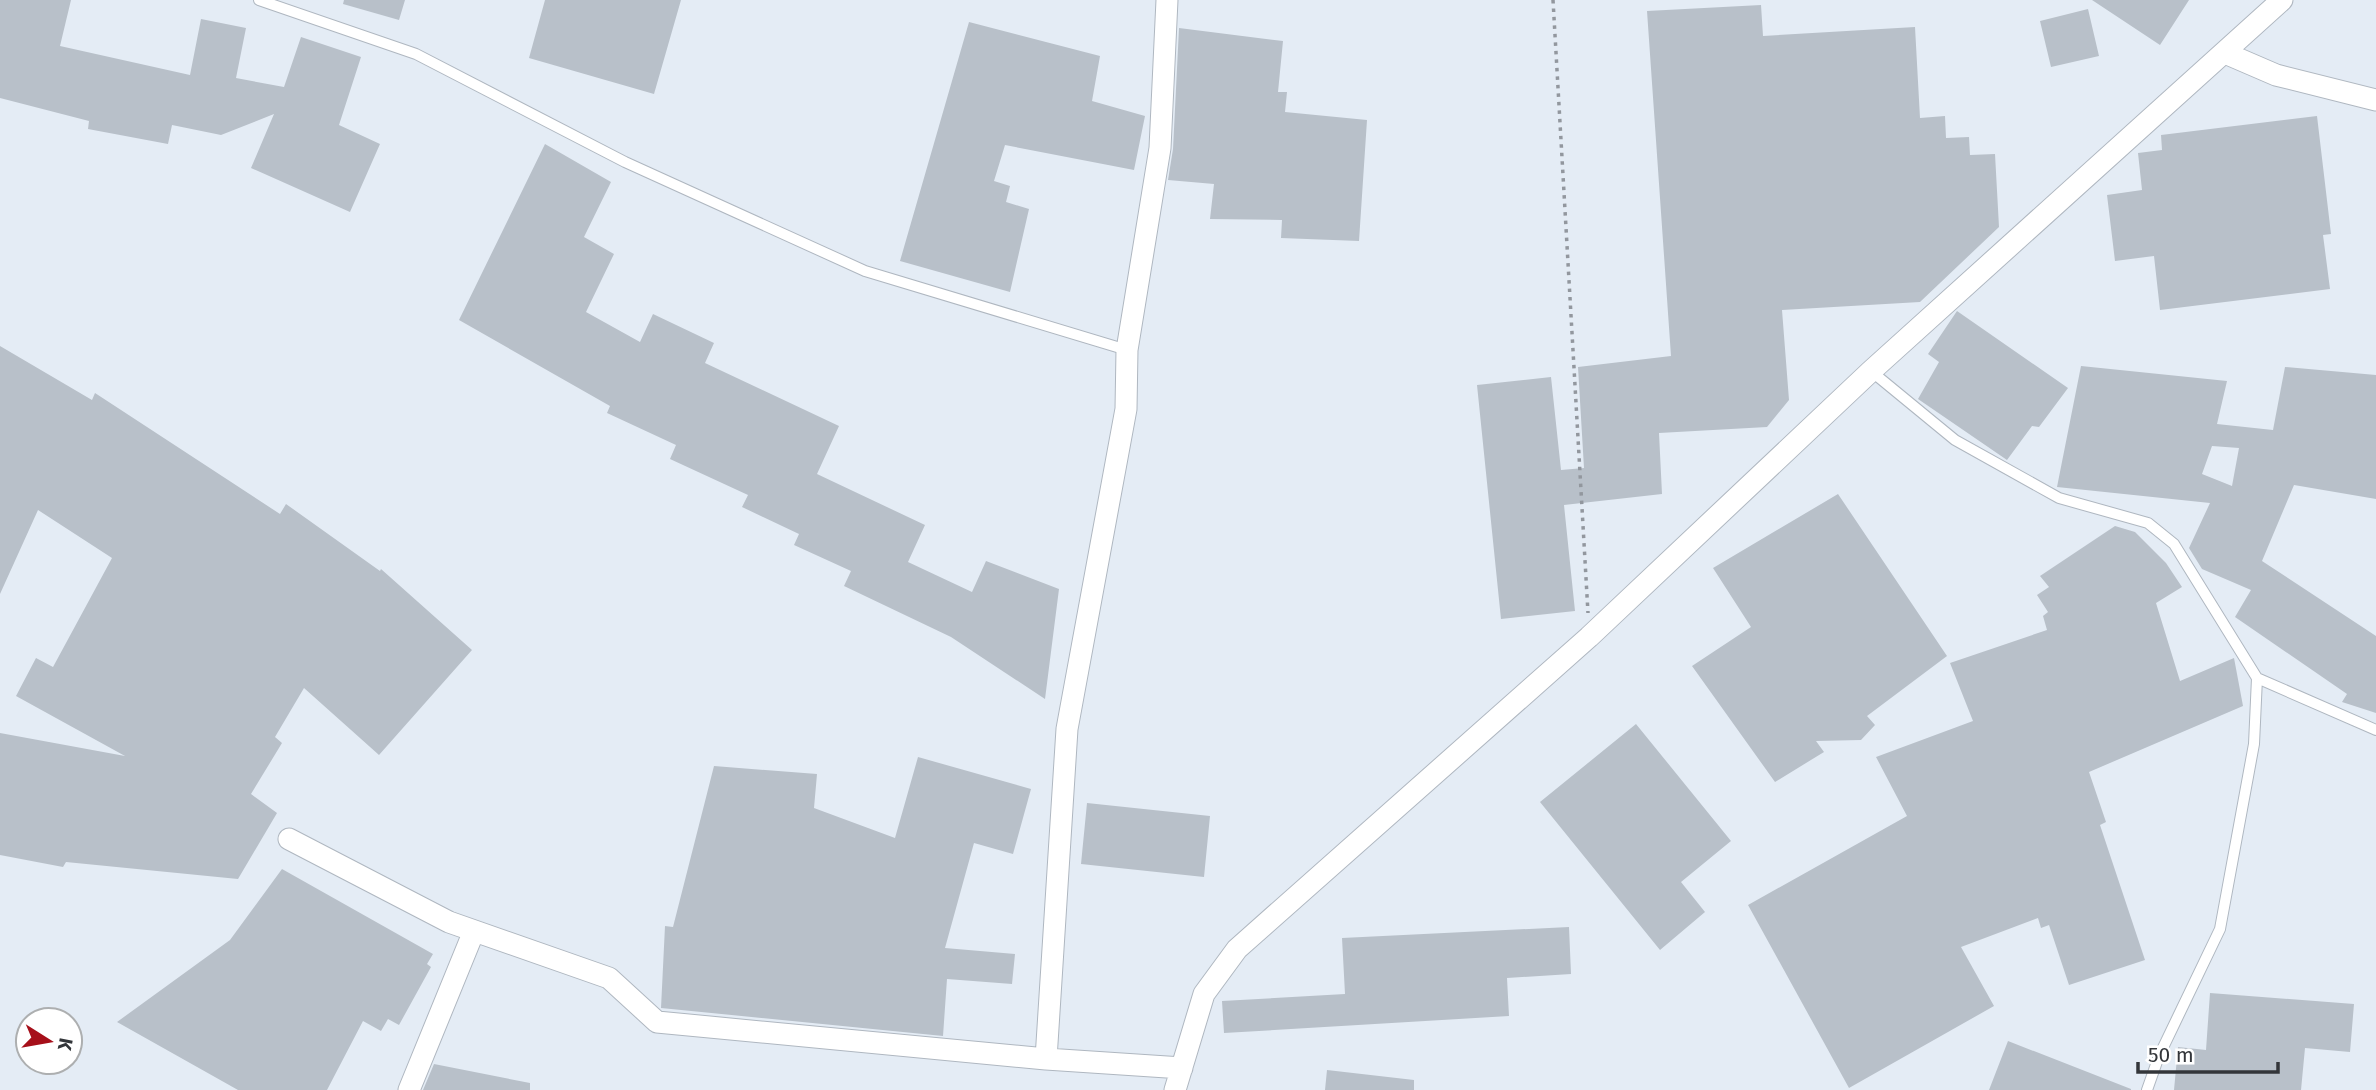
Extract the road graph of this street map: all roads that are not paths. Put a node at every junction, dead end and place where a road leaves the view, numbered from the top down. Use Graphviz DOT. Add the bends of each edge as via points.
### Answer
graph roads {
  1 [pos="258,0"];
  2 [pos="1167,0"];
  3 [pos="2282,0"];
  4 [pos="2225,53"];
  5 [pos="2376,100"];
  6 [pos="1128,350"];
  7 [pos="1871,371"];
  8 [pos="2257,678"];
  9 [pos="2376,730"];
  10 [pos="289,839"];
  11 [pos="474,931"];
  12 [pos="1046,1059"];
  13 [pos="1182,1068"];
  14 [pos="409,1090"];
  15 [pos="1175,1090"];
  16 [pos="2147,1090"];
  1 -- 6 [label="lane" via="416,54 625,162 866,271"];
  2 -- 6 [label="street" via="1160,148"];
  3 -- 4 [label="street"];
  4 -- 5 [label="street" via="2276,75"];
  4 -- 7 [label="street"];
  6 -- 12 [label="street" via="1126,409 1067,729"];
  7 -- 8 [label="lane" via="1955,440 2059,498 2148,523 2174,544"];
  7 -- 13 [label="street" via="1589,637 1237,949 1204,994"];
  8 -- 9 [label="lane"];
  8 -- 16 [label="lane" via="2254,744 2220,929"];
  10 -- 11 [label="street"];
  11 -- 12 [label="street" via="609,978 657,1022"];
  11 -- 14 [label="street"];
  12 -- 13 [label="street"];
  13 -- 15 [label="street"];
}
